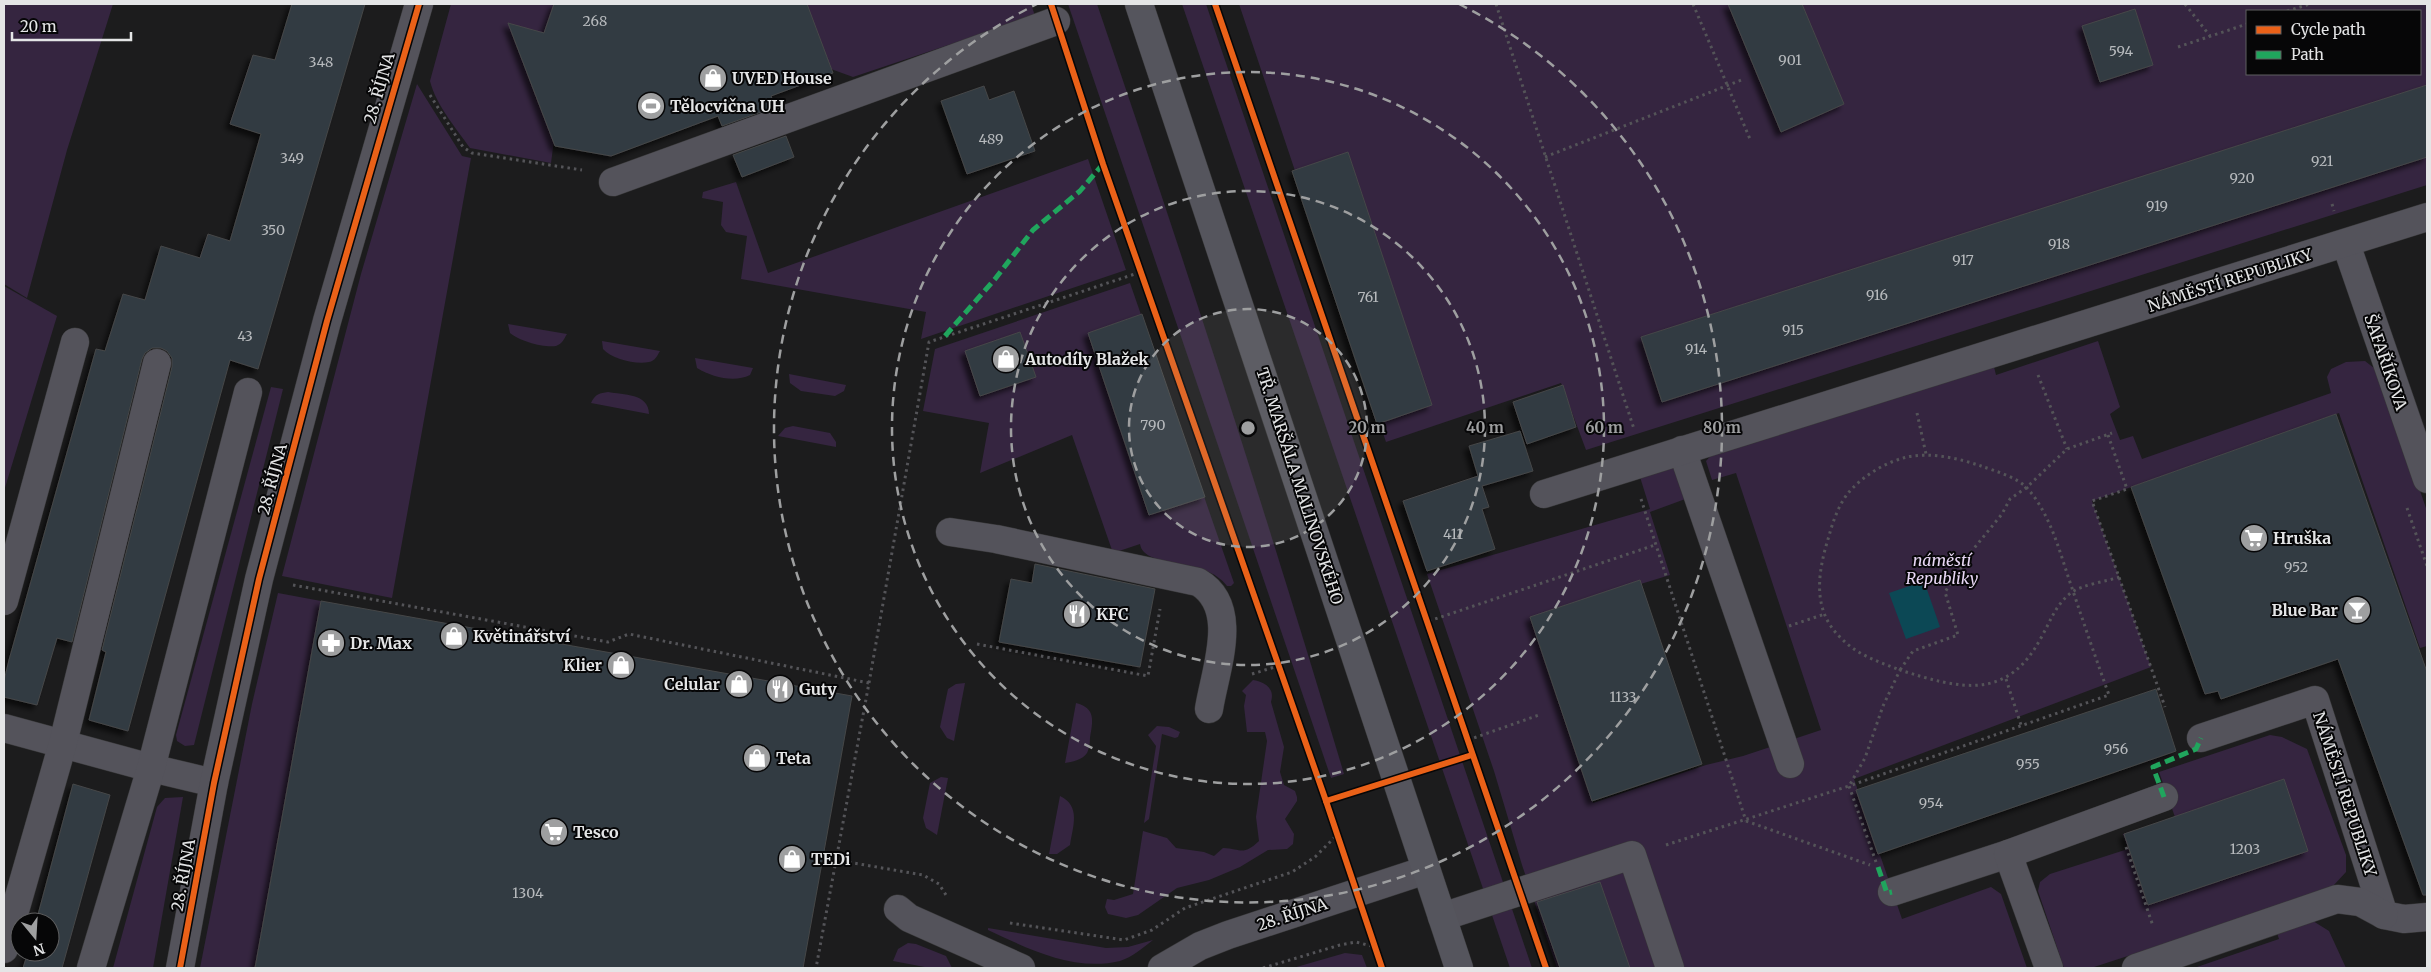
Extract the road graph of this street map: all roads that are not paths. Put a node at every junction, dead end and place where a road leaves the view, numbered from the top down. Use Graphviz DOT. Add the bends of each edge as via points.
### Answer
graph roads {
  1 [pos="419,4"];
  2 [pos="1139,4"];
  3 [pos="1056,21"];
  4 [pos="620,180"];
  5 [pos="2427,217"];
  6 [pos="2346,244"];
  7 [pos="75,342"];
  8 [pos="157,363"];
  9 [pos="248,392"];
  10 [pos="1682,450"];
  11 [pos="2427,479"];
  12 [pos="1544,494"];
  13 [pos="950,532"];
  14 [pos="4,601"];
  15 [pos="1209,708"];
  16 [pos="4,728"];
  17 [pos="2201,738"];
  18 [pos="63,743"];
  19 [pos="1790,764"];
  20 [pos="151,768"];
  21 [pos="214,783"];
  22 [pos="2164,797"];
  23 [pos="2008,854"];
  24 [pos="1426,870"];
  25 [pos="1892,892"];
  26 [pos="898,909"];
  27 [pos="2384,915"];
  28 [pos="1442,917"];
  29 [pos="2427,917"];
  30 [pos="4,950"];
  31 [pos="91,968"];
  32 [pos="180,968"];
  33 [pos="1021,968"];
  34 [pos="1162,968"];
  35 [pos="1459,968"];
  36 [pos="1670,968"];
  37 [pos="2049,968"];
  38 [pos="2136,968"];
  1 -- 21 [label="street, 28. ŘÍJNA" via="327,322 259,579"];
  2 -- 24 [label="main road, TŘ. MARŠÁLA MALINOVSKÉHO"];
  3 -- 4 [label="street"];
  5 -- 6 [label="street, NÁMĚSTÍ REPUBLIKY"];
  6 -- 10 [label="street, NÁMĚSTÍ REPUBLIKY"];
  6 -- 11 [label="street, ŠAFAŘÍKOVA"];
  7 -- 14 [label="street"];
  8 -- 18 [label="street"];
  9 -- 20 [label="street"];
  10 -- 12 [label="street, NÁMĚSTÍ REPUBLIKY"];
  10 -- 19 [label="street"];
  13 -- 15 [label="street" via="1198,582 1208,588 1220,609 1222,640"];
  16 -- 18 [label="street"];
  17 -- 27 [label="street, NÁMĚSTÍ REPUBLIKY" via="2314,700"];
  18 -- 20 [label="street"];
  18 -- 30 [label="street"];
  20 -- 21 [label="street"];
  20 -- 31 [label="street"];
  21 -- 32 [label="street, 28. ŘÍJNA"];
  22 -- 23 [label="street"];
  23 -- 25 [label="street"];
  23 -- 37 [label="street"];
  24 -- 28 [label="main road, TŘ. MARŠÁLA MALINOVSKÉHO"];
  24 -- 34 [label="street, 28. ŘÍJNA" via="1228,935 1200,946"];
  26 -- 33 [label="street" via="909,918"];
  27 -- 29 [label="street, NÁMĚSTÍ REPUBLIKY" via="2404,920"];
  27 -- 38 [label="street, NÁMĚSTÍ REPUBLIKY" via="2360,902 2337,899"];
  28 -- 35 [label="main road, TŘ. MARŠÁLA MALINOVSKÉHO"];
  28 -- 36 [label="street" via="1632,855"];
}
